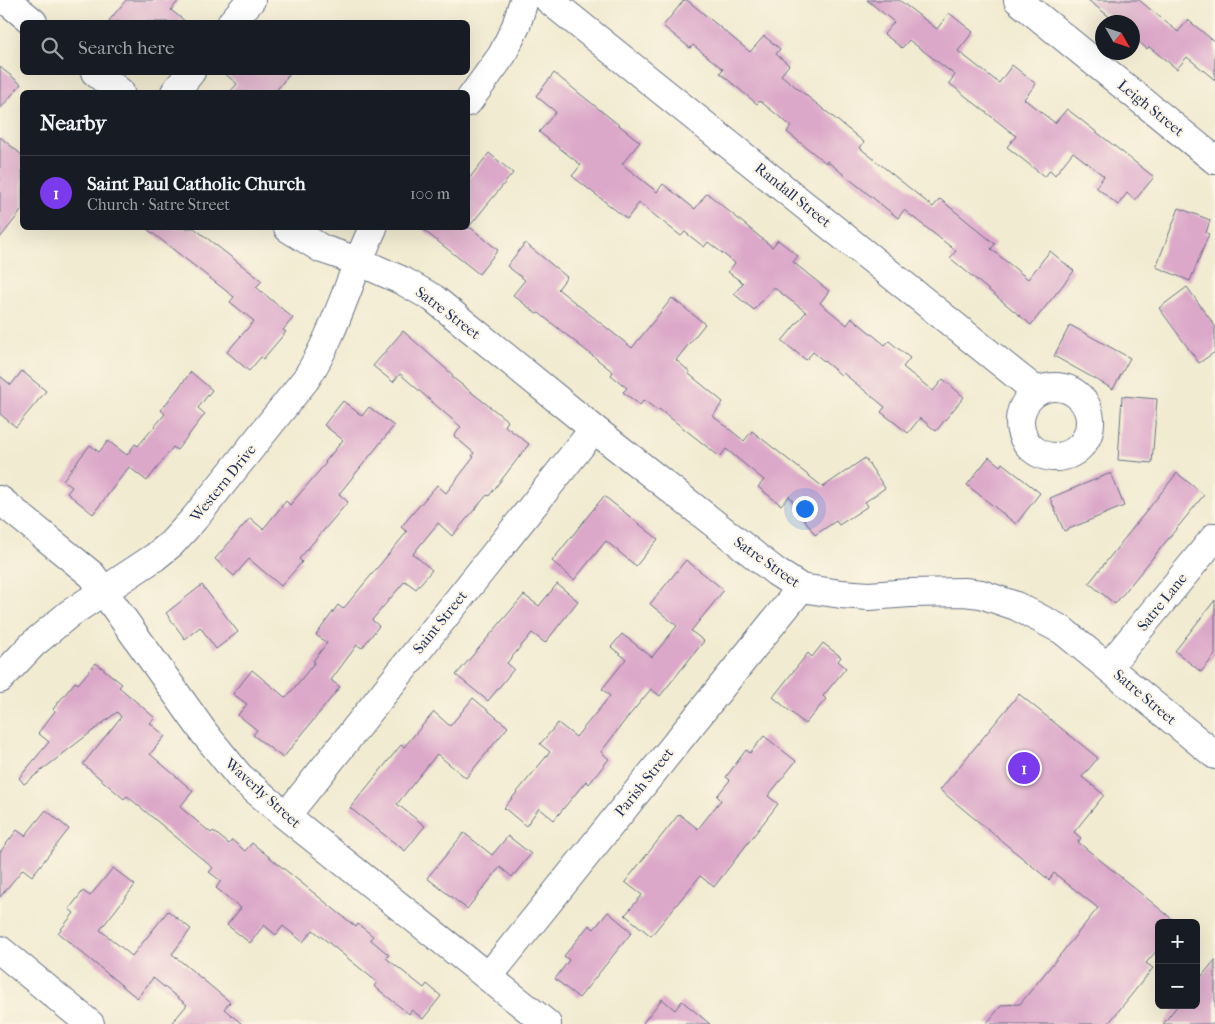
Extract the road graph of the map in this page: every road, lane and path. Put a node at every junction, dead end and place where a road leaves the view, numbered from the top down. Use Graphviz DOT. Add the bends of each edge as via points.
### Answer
graph roads {
  1 [pos="6,0"];
  2 [pos="251,0"];
  3 [pos="524,0"];
  4 [pos="549,0"];
  5 [pos="1018,0"];
  6 [pos="31,20"];
  7 [pos="234,20"];
  8 [pos="99,75"];
  9 [pos="189,75"];
  10 [pos="118,90"];
  11 [pos="177,90"];
  12 [pos="470,99"];
  13 [pos="1215,160"];
  14 [pos="291,230"];
  15 [pos="372,230"];
  16 [pos="358,260"];
  17 [pos="1036,391"];
  18 [pos="594,429"];
  19 [pos="0,500"];
  20 [pos="1215,537"];
  21 [pos="801,588"];
  22 [pos="105,591"];
  23 [pos="1108,667"];
  24 [pos="0,679"];
  25 [pos="1215,755"];
  26 [pos="286,816"];
  27 [pos="0,950"];
  28 [pos="488,977"];
  29 [pos="90,1024"];
  30 [pos="547,1024"];
  1 -- 6 [label="street"];
  2 -- 7 [label="street"];
  3 -- 12 [label="street" via="502,54"];
  4 -- 17 [label="street, Randall Street"];
  5 -- 13 [label="street, Leigh Street"];
  8 -- 10 [label="street"];
  9 -- 11 [label="street"];
  14 -- 16 [label="street, Satre Street" via="322,249"];
  15 -- 16 [label="street, Western Drive"];
  16 -- 18 [label="street, Satre Street" via="433,298"];
  16 -- 22 [label="street, Western Drive" via="328,341 306,379 183,532 155,557"];
  18 -- 21 [label="street, Satre Street" via="776,572"];
  18 -- 26 [label="street, Saint Street"];
  19 -- 22 [label="street, Waverly Street" via="85,569"];
  20 -- 23 [label="street, Satre Lane"];
  21 -- 23 [label="street, Satre Street" via="869,596 942,592 981,594 1048,621"];
  21 -- 28 [label="street, Parish Street"];
  22 -- 24 [label="street, Western Drive" via="52,628"];
  22 -- 26 [label="street, Waverly Street" via="216,750 239,776"];
  23 -- 25 [label="street, Satre Street"];
  26 -- 28 [label="street, Waverly Street"];
  27 -- 29 [label="street"];
  28 -- 30 [label="street, Waverly Street"];
}
